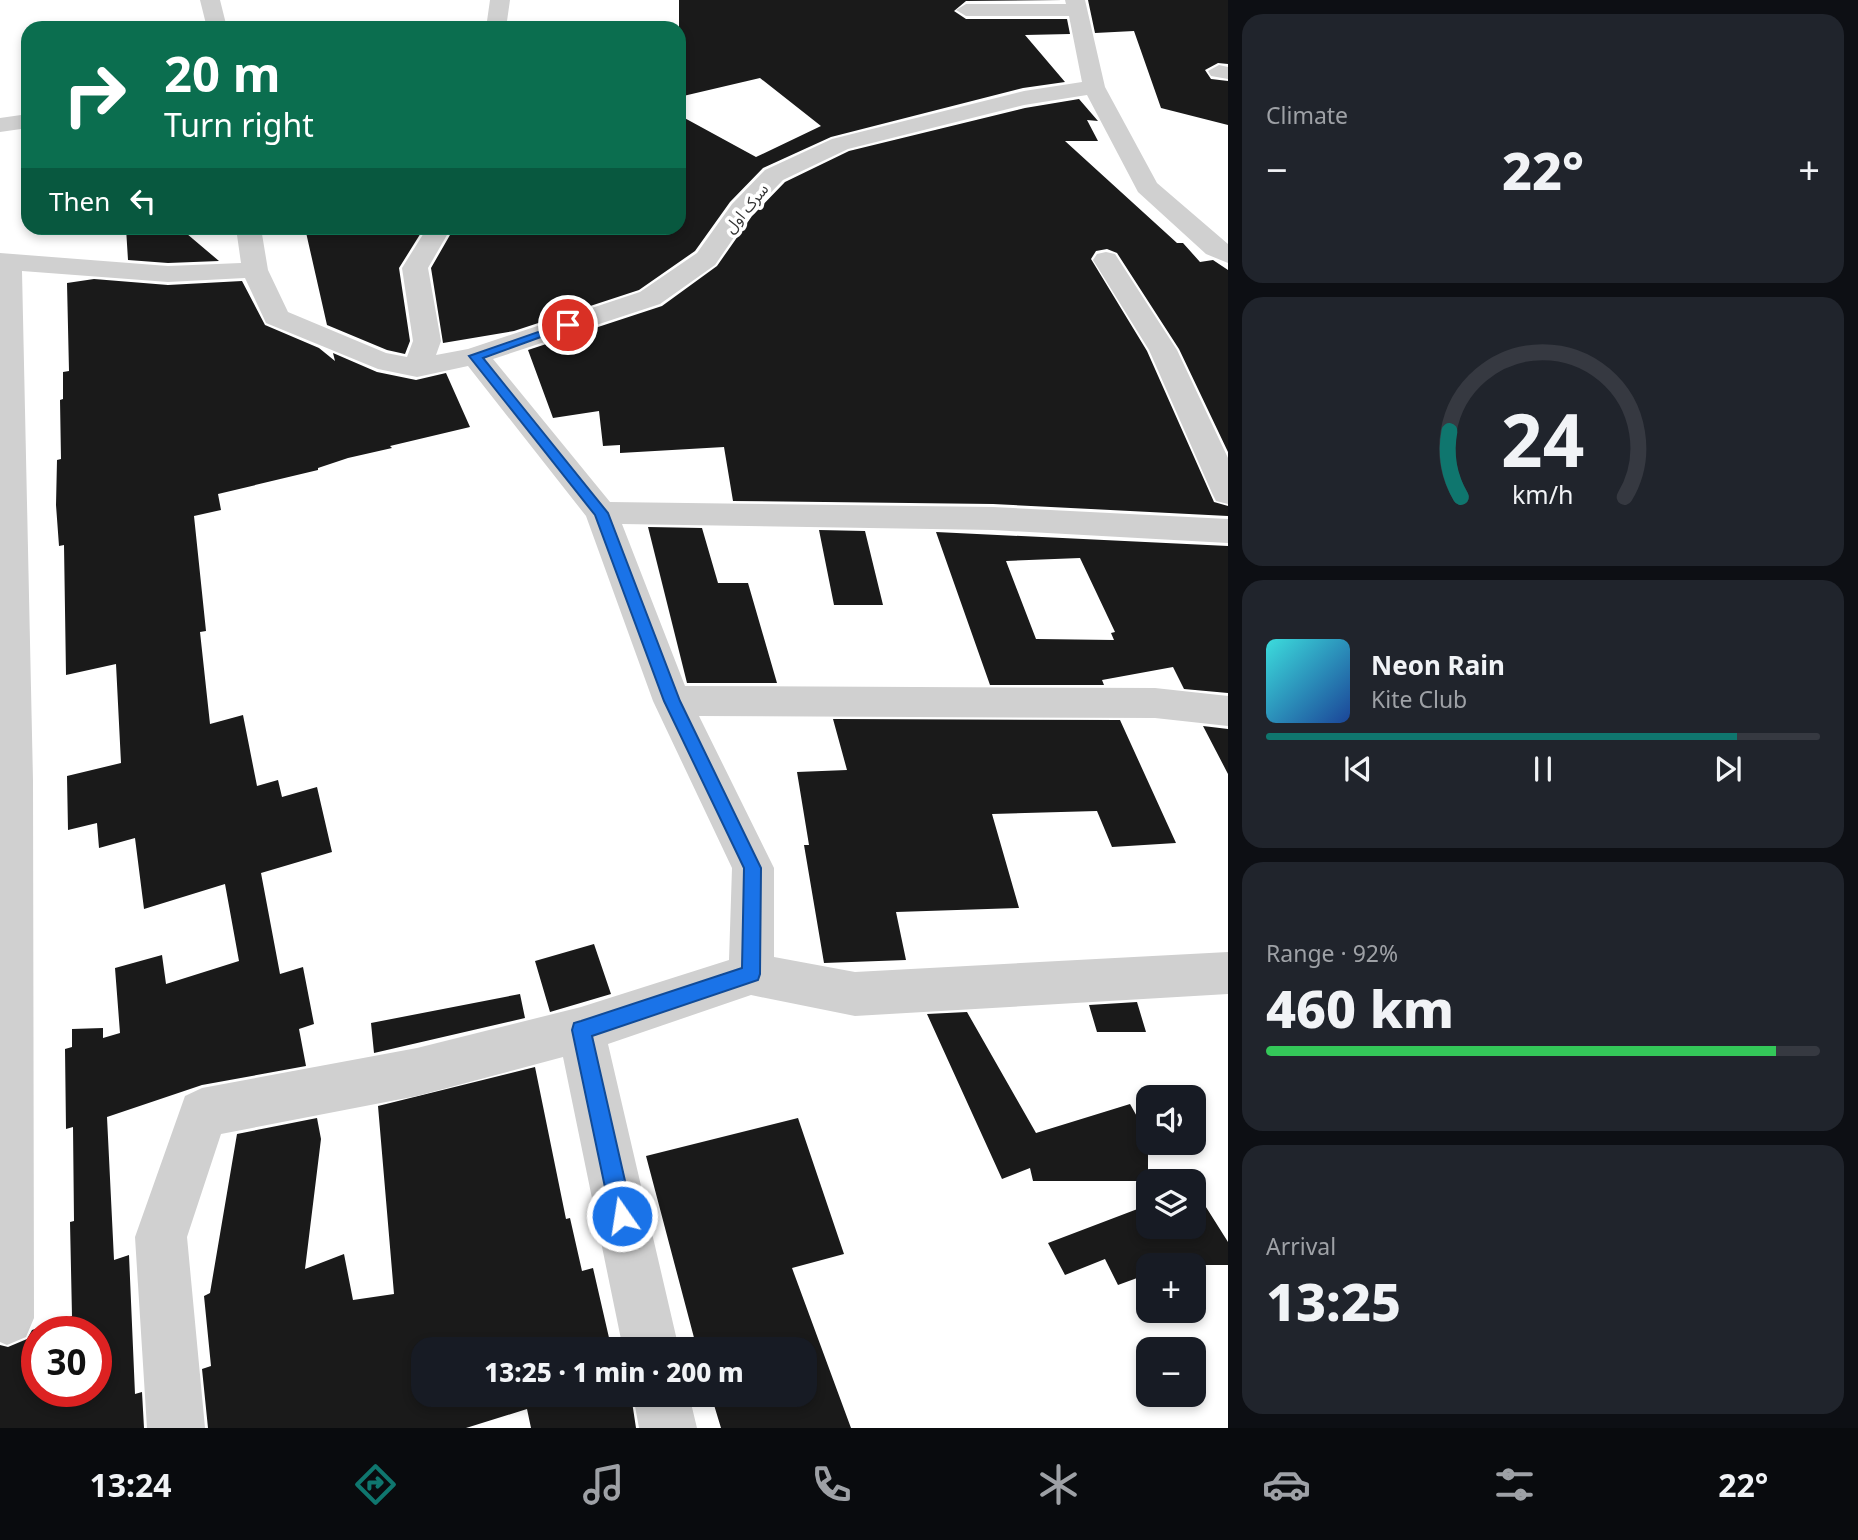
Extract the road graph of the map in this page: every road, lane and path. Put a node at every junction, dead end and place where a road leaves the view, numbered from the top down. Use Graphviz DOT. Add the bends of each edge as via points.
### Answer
graph roads {
  1 [pos="210,0"];
  2 [pos="500,0"];
  3 [pos="1076,5"];
  4 [pos="966,10"];
  5 [pos="215,21"];
  6 [pos="497,21"];
  7 [pos="1094,87"];
  8 [pos="21,122"];
  9 [pos="0,125"];
  10 [pos="251,235"];
  11 [pos="435,235"];
  12 [pos="1228,255"];
  13 [pos="1106,260"];
  14 [pos="4,262"];
  15 [pos="255,270"];
  16 [pos="475,356"];
  17 [pos="417,368"];
  18 [pos="1228,493"];
  19 [pos="601,513"];
  20 [pos="1228,531"];
  21 [pos="672,701"];
  22 [pos="1228,711"];
  23 [pos="7,783"];
  24 [pos="751,974"];
  25 [pos="1227,974"];
  26 [pos="581,1030"];
  27 [pos="7,1318"];
  28 [pos="648,1337"];
  29 [pos="664,1407"];
  30 [pos="177,1428"];
  31 [pos="668,1428"];
  1 -- 5 [label="street"];
  2 -- 6 [label="street"];
  3 -- 4 [label="street"];
  3 -- 7 [label="street"];
  7 -- 12 [label="street" via="1147,187"];
  7 -- 16 [label="street, سرک اول" via="1024,98 840,144 774,175 741,209 706,259 650,298"];
  8 -- 9 [label="street"];
  10 -- 15 [label="street"];
  11 -- 17 [label="street" via="415,268 427,341"];
  13 -- 18 [label="street" via="1163,351"];
  14 -- 15 [label="street" via="168,274"];
  14 -- 23 [label="street"];
  15 -- 17 [label="street" via="276,317 368,356"];
  16 -- 17 [label="street, سرک اول"];
  16 -- 19 [label="street"];
  19 -- 20 [label="street" via="860,515"];
  19 -- 21 [label="street"];
  21 -- 22 [label="street" via="1154,703"];
  21 -- 24 [label="street" via="753,868"];
  23 -- 27 [label="street"];
  24 -- 25 [label="street" via="855,994"];
  24 -- 26 [label="street"];
  26 -- 28 [label="street"];
  26 -- 30 [label="street" via="417,1072 202,1113 161,1237"];
  29 -- 31 [label="street"];
}
